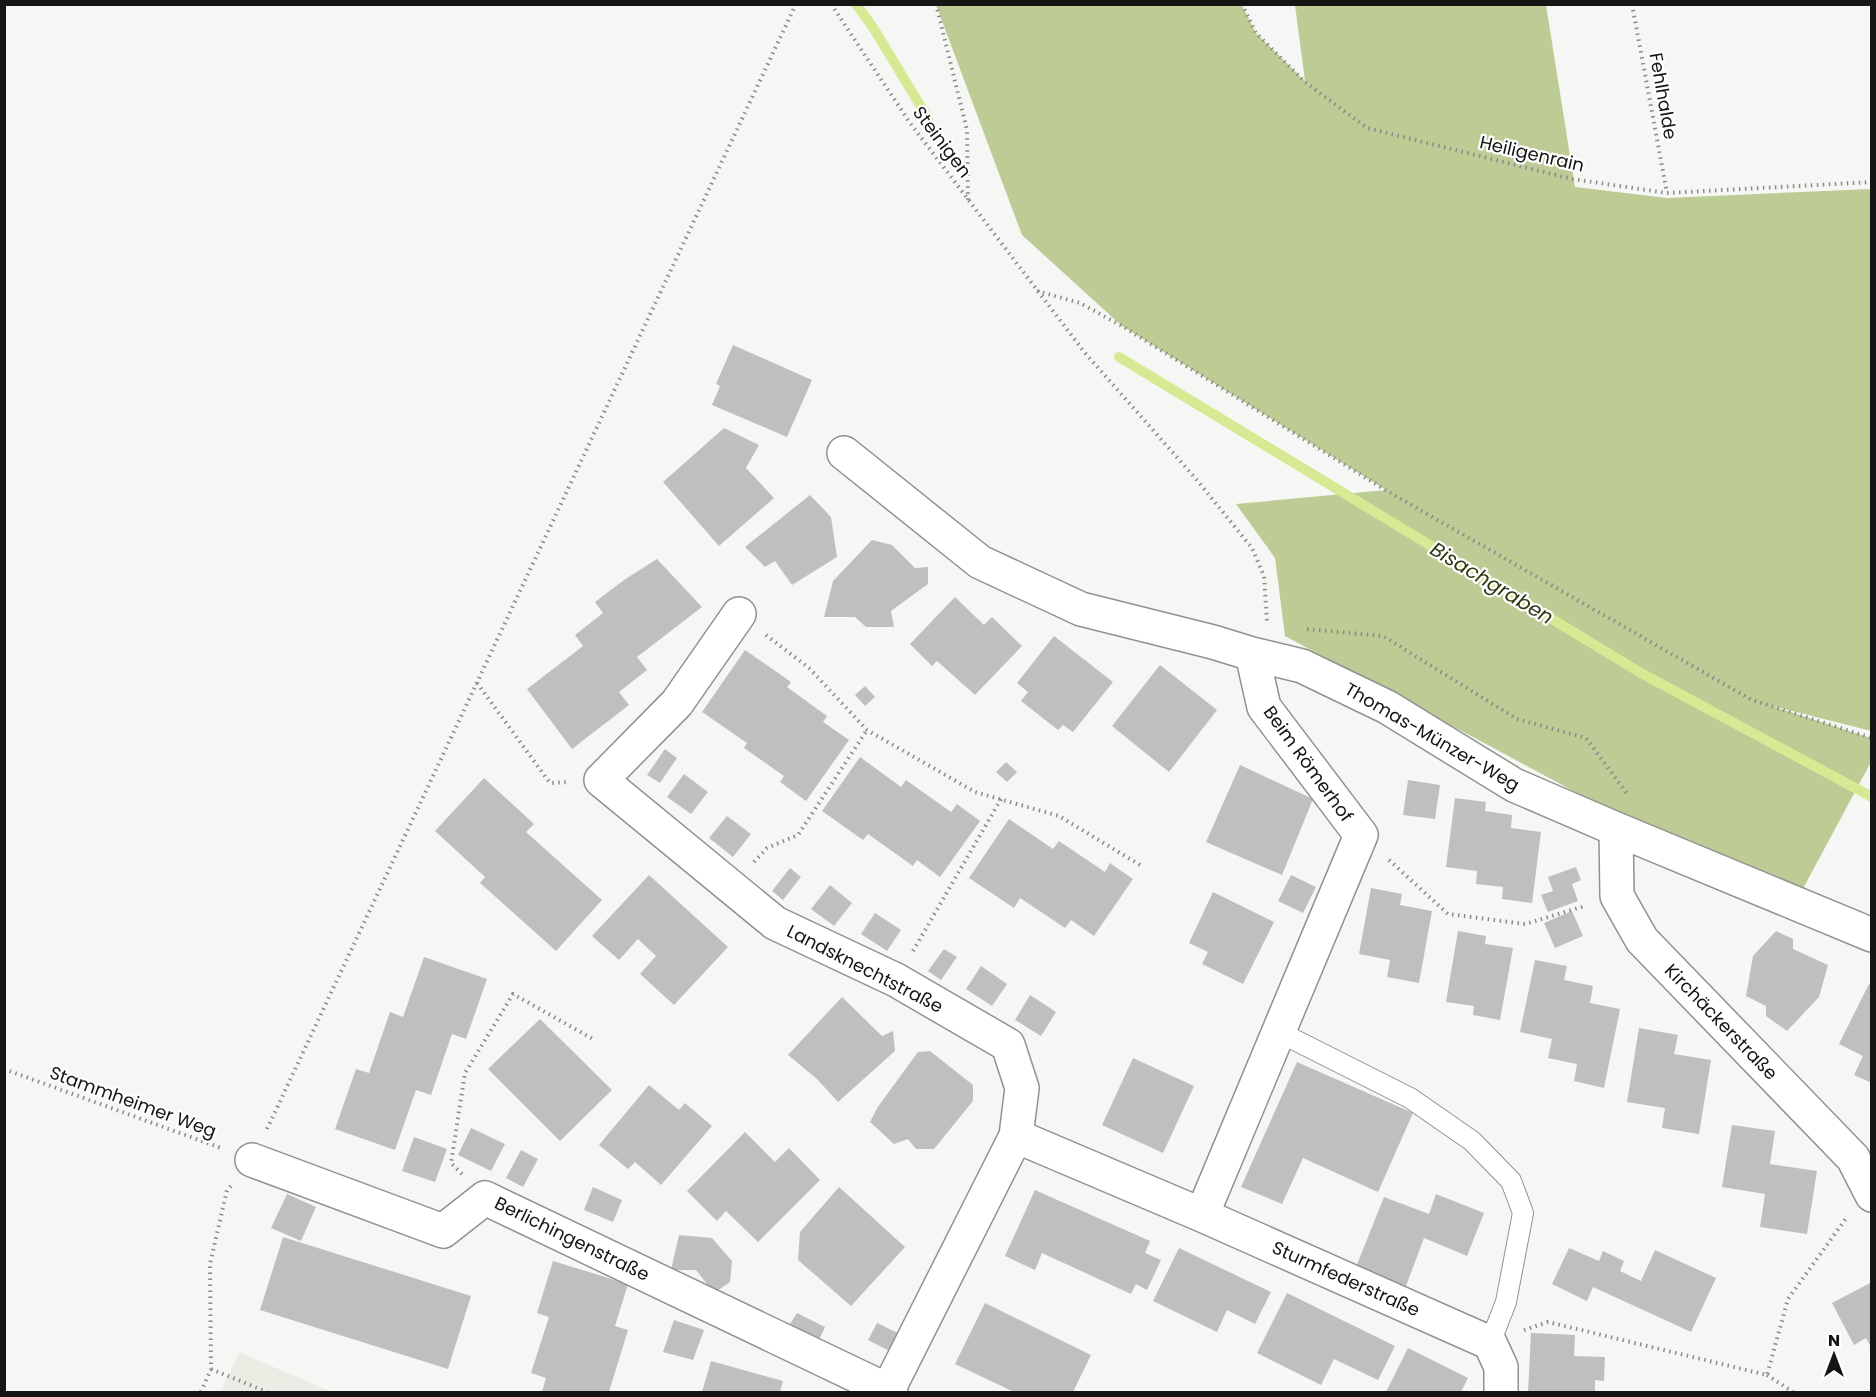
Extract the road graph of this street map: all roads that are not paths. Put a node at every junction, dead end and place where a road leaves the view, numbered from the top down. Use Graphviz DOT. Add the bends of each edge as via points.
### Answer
graph roads {
  1 [pos="844,453"];
  2 [pos="739,614"];
  3 [pos="1252,654"];
  4 [pos="1616,830"];
  5 [pos="1872,935"];
  6 [pos="1279,1032"];
  7 [pos="1016,1136"];
  8 [pos="252,1160"];
  9 [pos="1866,1176"];
  10 [pos="1202,1215"];
  11 [pos="1490,1343"];
  12 [pos="888,1392"];
  13 [pos="1500,1392"];
  1 -- 3 [label="street, Thomas-Münzer-Weg" via="980,562 1081,609"];
  2 -- 7 [label="street, Landsknechtstraße" via="677,703 601,780 776,923 896,980 1008,1045 1022,1088"];
  3 -- 4 [label="street, Thomas-Münzer-Weg" via="1302,666 1387,708 1514,785"];
  3 -- 6 [label="street, Beim Römerhof" via="1264,707 1361,835"];
  4 -- 5 [label="street, Thomas-Münzer-Weg"];
  4 -- 9 [label="street, Kirchäckerstraße" via="1617,896 1642,940"];
  6 -- 10 [label="street, Beim Römerhof"];
  6 -- 11 [label="lane" via="1410,1098 1472,1141 1511,1181 1523,1213 1506,1302"];
  7 -- 10 [label="street, Sturmfederstraße"];
  7 -- 12 [label="street, Landsknechtstraße"];
  8 -- 12 [label="street, Berlichingenstraße" via="442,1231 485,1198"];
  10 -- 11 [label="street, Sturmfederstraße"];
  11 -- 13 [label="street" via="1501,1367"];
}
